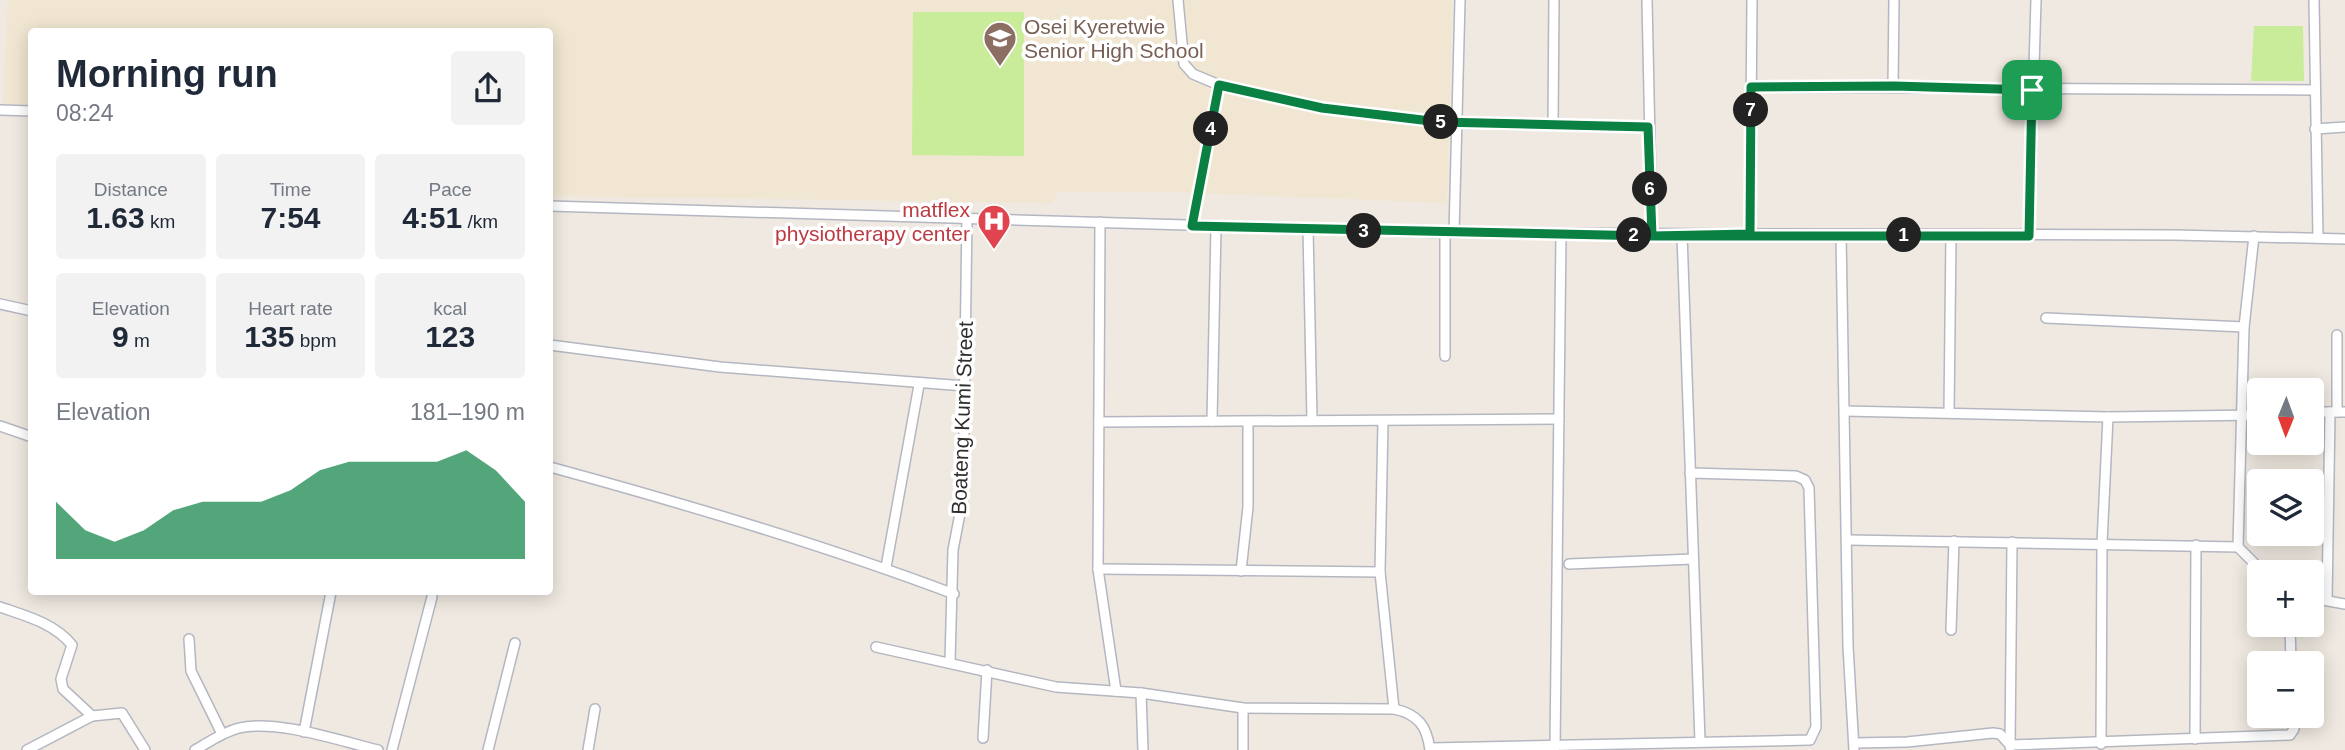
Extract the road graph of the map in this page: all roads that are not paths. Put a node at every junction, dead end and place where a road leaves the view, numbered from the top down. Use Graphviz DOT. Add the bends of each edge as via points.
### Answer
graph roads {
  1 [pos="1178,0"];
  2 [pos="1460,0"];
  3 [pos="1554,0"];
  4 [pos="1647,0"];
  5 [pos="1752,0"];
  6 [pos="1894,0"];
  7 [pos="2036,0"];
  8 [pos="2314,0"];
  9 [pos="1219,85"];
  10 [pos="1894,86"];
  11 [pos="1751,87"];
  12 [pos="2032,90"];
  13 [pos="2315,90"];
  14 [pos="0,110"];
  15 [pos="28,111"];
  16 [pos="1458,122"];
  17 [pos="1553,124"];
  18 [pos="1648,127"];
  19 [pos="2345,127"];
  20 [pos="2315,129"];
  21 [pos="553,206"];
  22 [pos="967,217"];
  23 [pos="1100,222"];
  24 [pos="1192,226"];
  25 [pos="1216,227"];
  26 [pos="1308,229"];
  27 [pos="1450,233"];
  28 [pos="1561,234"];
  29 [pos="1750,234"];
  30 [pos="1841,234"];
  31 [pos="1682,235"];
  32 [pos="1951,235"];
  33 [pos="1652,236"];
  34 [pos="2029,236"];
  35 [pos="2254,236"];
  36 [pos="2318,238"];
  37 [pos="2345,239"];
  38 [pos="0,304"];
  39 [pos="28,311"];
  40 [pos="2046,318"];
  41 [pos="2244,327"];
  42 [pos="2337,335"];
  43 [pos="553,345"];
  44 [pos="1445,356"];
  45 [pos="919,385"];
  46 [pos="965,386"];
  47 [pos="1845,411"];
  48 [pos="2337,412"];
  49 [pos="1949,413"];
  50 [pos="2247,416"];
  51 [pos="2108,417"];
  52 [pos="2243,417"];
  53 [pos="1559,419"];
  54 [pos="1212,421"];
  55 [pos="1312,421"];
  56 [pos="1383,421"];
  57 [pos="1098,422"];
  58 [pos="1248,422"];
  59 [pos="0,426"];
  60 [pos="28,436"];
  61 [pos="553,468"];
  62 [pos="1690,473"];
  63 [pos="1848,540"];
  64 [pos="1954,541"];
  65 [pos="2012,542"];
  66 [pos="2102,544"];
  67 [pos="2196,545"];
  68 [pos="2238,547"];
  69 [pos="1693,559"];
  70 [pos="2251,560"];
  71 [pos="1569,564"];
  72 [pos="886,567"];
  73 [pos="1098,569"];
  74 [pos="1241,570"];
  75 [pos="1380,572"];
  76 [pos="954,594"];
  77 [pos="330,595"];
  78 [pos="432,597"];
  79 [pos="2324,600"];
  80 [pos="2327,600"];
  81 [pos="2345,604"];
  82 [pos="0,607"];
  83 [pos="1951,630"];
  84 [pos="189,639"];
  85 [pos="515,643"];
  86 [pos="876,647"];
  87 [pos="950,661"];
  88 [pos="987,670"];
  89 [pos="1116,691"];
  90 [pos="1141,693"];
  91 [pos="1243,708"];
  92 [pos="594,709"];
  93 [pos="1394,709"];
  94 [pos="92,716"];
  95 [pos="2294,728"];
  96 [pos="304,732"];
  97 [pos="222,734"];
  98 [pos="983,738"];
  99 [pos="2195,739"];
  100 [pos="1810,740"];
  101 [pos="1700,741"];
  102 [pos="2101,744"];
  103 [pos="1854,746"];
  104 [pos="1907,746"];
  105 [pos="1555,747"];
  106 [pos="1501,748"];
  107 [pos="2010,748"];
  108 [pos="1431,749"];
  109 [pos="27,750"];
  110 [pos="145,750"];
  111 [pos="195,750"];
  112 [pos="378,750"];
  113 [pos="392,750"];
  114 [pos="488,750"];
  115 [pos="588,750"];
  116 [pos="1143,750"];
  117 [pos="1243,750"];
  118 [pos="1818,750"];
  1 -- 9 [label="street" via="1184,64 1193,74"];
  2 -- 16 [label="street"];
  3 -- 17 [label="street"];
  4 -- 18 [label="street"];
  5 -- 11 [label="street"];
  6 -- 10 [label="street"];
  7 -- 12 [label="street"];
  8 -- 13 [label="street"];
  9 -- 16 [label="street" via="1346,112"];
  9 -- 24 [label="street"];
  10 -- 11 [label="street"];
  10 -- 12 [label="street"];
  11 -- 29 [label="street"];
  12 -- 13 [label="street"];
  12 -- 34 [label="street"];
  13 -- 20 [label="street"];
  14 -- 15 [label="street"];
  16 -- 17 [label="street"];
  16 -- 27 [label="street"];
  17 -- 18 [label="street"];
  18 -- 33 [label="street"];
  19 -- 20 [label="street"];
  20 -- 36 [label="street"];
  21 -- 22 [label="street"];
  22 -- 23 [label="street"];
  22 -- 46 [label="street, Boateng Kumi Street"];
  23 -- 24 [label="street"];
  23 -- 57 [label="street"];
  24 -- 25 [label="street"];
  25 -- 26 [label="street"];
  25 -- 54 [label="street"];
  26 -- 27 [label="street"];
  26 -- 55 [label="street"];
  27 -- 28 [label="street"];
  27 -- 44 [label="street"];
  28 -- 33 [label="street"];
  28 -- 53 [label="street"];
  29 -- 30 [label="street"];
  29 -- 31 [label="street"];
  30 -- 32 [label="street"];
  30 -- 47 [label="street"];
  31 -- 33 [label="street"];
  31 -- 62 [label="street"];
  32 -- 34 [label="street"];
  32 -- 49 [label="street"];
  34 -- 35 [label="street"];
  35 -- 36 [label="street"];
  35 -- 41 [label="street"];
  36 -- 37 [label="street"];
  38 -- 39 [label="street"];
  40 -- 41 [label="street"];
  41 -- 52 [label="street"];
  42 -- 48 [label="street"];
  43 -- 45 [label="street" via="720,367"];
  45 -- 46 [label="street"];
  45 -- 72 [label="street"];
  46 -- 76 [label="street, Boateng Kumi Street" via="963,498 953,550"];
  47 -- 49 [label="street"];
  47 -- 63 [label="street"];
  48 -- 80 [label="street"];
  49 -- 51 [label="street"];
  50 -- 52 [label="street"];
  51 -- 52 [label="street"];
  51 -- 66 [label="street"];
  52 -- 68 [label="street"];
  53 -- 56 [label="street"];
  53 -- 105 [label="street"];
  54 -- 57 [label="street"];
  54 -- 58 [label="street"];
  55 -- 56 [label="street"];
  55 -- 58 [label="street"];
  56 -- 75 [label="street"];
  57 -- 73 [label="street"];
  58 -- 74 [label="street" via="1248,507"];
  59 -- 60 [label="street"];
  61 -- 72 [label="street"];
  62 -- 69 [label="street"];
  62 -- 100 [label="street" via="1796,476 1809,488 1816,727"];
  63 -- 64 [label="street"];
  63 -- 103 [label="street"];
  64 -- 65 [label="street"];
  64 -- 83 [label="street"];
  65 -- 66 [label="street"];
  65 -- 107 [label="street"];
  66 -- 67 [label="street"];
  66 -- 102 [label="street"];
  67 -- 68 [label="street"];
  67 -- 99 [label="street"];
  68 -- 70 [label="street"];
  69 -- 71 [label="street"];
  69 -- 101 [label="street"];
  72 -- 76 [label="street"];
  73 -- 74 [label="street"];
  73 -- 89 [label="street"];
  74 -- 75 [label="street"];
  75 -- 93 [label="street"];
  76 -- 87 [label="street, Boateng Kumi Street"];
  77 -- 96 [label="street"];
  78 -- 113 [label="street"];
  79 -- 80 [label="street"];
  80 -- 81 [label="street"];
  82 -- 94 [label="street" via="37,620 72,645 61,679 63,689"];
  84 -- 97 [label="street" via="191,671"];
  85 -- 114 [label="street"];
  86 -- 87 [label="street"];
  87 -- 88 [label="street"];
  88 -- 89 [label="street" via="1056,687"];
  88 -- 98 [label="street"];
  89 -- 90 [label="street"];
  90 -- 91 [label="street"];
  90 -- 116 [label="street"];
  91 -- 93 [label="street"];
  91 -- 117 [label="street"];
  92 -- 115 [label="street"];
  93 -- 108 [label="street" via="1410,712 1425,724"];
  94 -- 109 [label="street"];
  94 -- 110 [label="street" via="122,713"];
  95 -- 99 [label="street" via="2290,735"];
  96 -- 97 [label="street" via="260,727"];
  96 -- 112 [label="street"];
  97 -- 111 [label="street"];
  99 -- 102 [label="street"];
  100 -- 101 [label="street"];
  100 -- 118 [label="street"];
  101 -- 105 [label="street"];
  102 -- 107 [label="street"];
  103 -- 104 [label="street"];
  104 -- 107 [label="street" via="1993,733 2000,734"];
  105 -- 106 [label="street"];
  106 -- 108 [label="street"];
}
